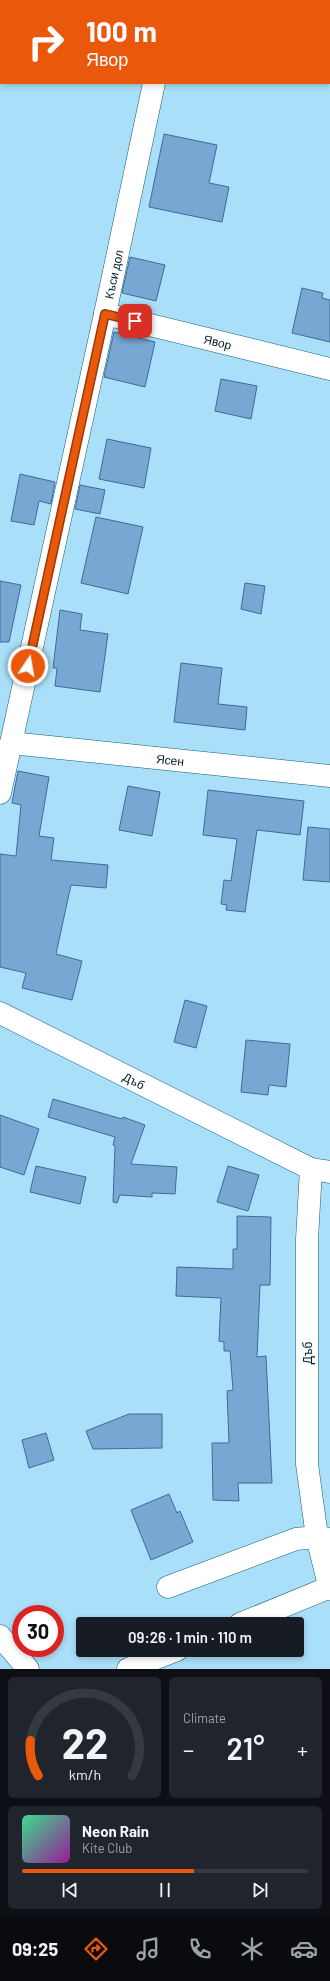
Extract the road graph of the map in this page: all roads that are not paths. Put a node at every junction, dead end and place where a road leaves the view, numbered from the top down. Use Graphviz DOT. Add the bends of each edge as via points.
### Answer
graph roads {
  1 [pos="154,84"];
  2 [pos="105,314"];
  3 [pos="330,369"];
  4 [pos="11,742"];
  5 [pos="330,776"];
  6 [pos="0,793"];
  7 [pos="0,1013"];
  8 [pos="321,1170"];
  9 [pos="324,1538"];
  10 [pos="168,1587"];
  11 [pos="329,1588"];
  12 [pos="257,1617"];
  13 [pos="0,1636"];
  14 [pos="159,1657"];
  15 [pos="28,1669"];
  16 [pos="128,1669"];
  1 -- 2 [label="street, Къси дол"];
  2 -- 3 [label="street, Явор"];
  2 -- 4 [label="street, Къси дол"];
  4 -- 5 [label="street, Ясен"];
  4 -- 6 [label="street, Къси дол"];
  7 -- 8 [label="street, Дъб"];
  8 -- 9 [label="street, Дъб" via="307,1239 307,1464"];
  9 -- 10 [label="street" via="296,1540"];
  9 -- 11 [label="street, Дъб"];
  11 -- 12 [label="street"];
  13 -- 15 [label="street"];
  14 -- 16 [label="street"];
}
